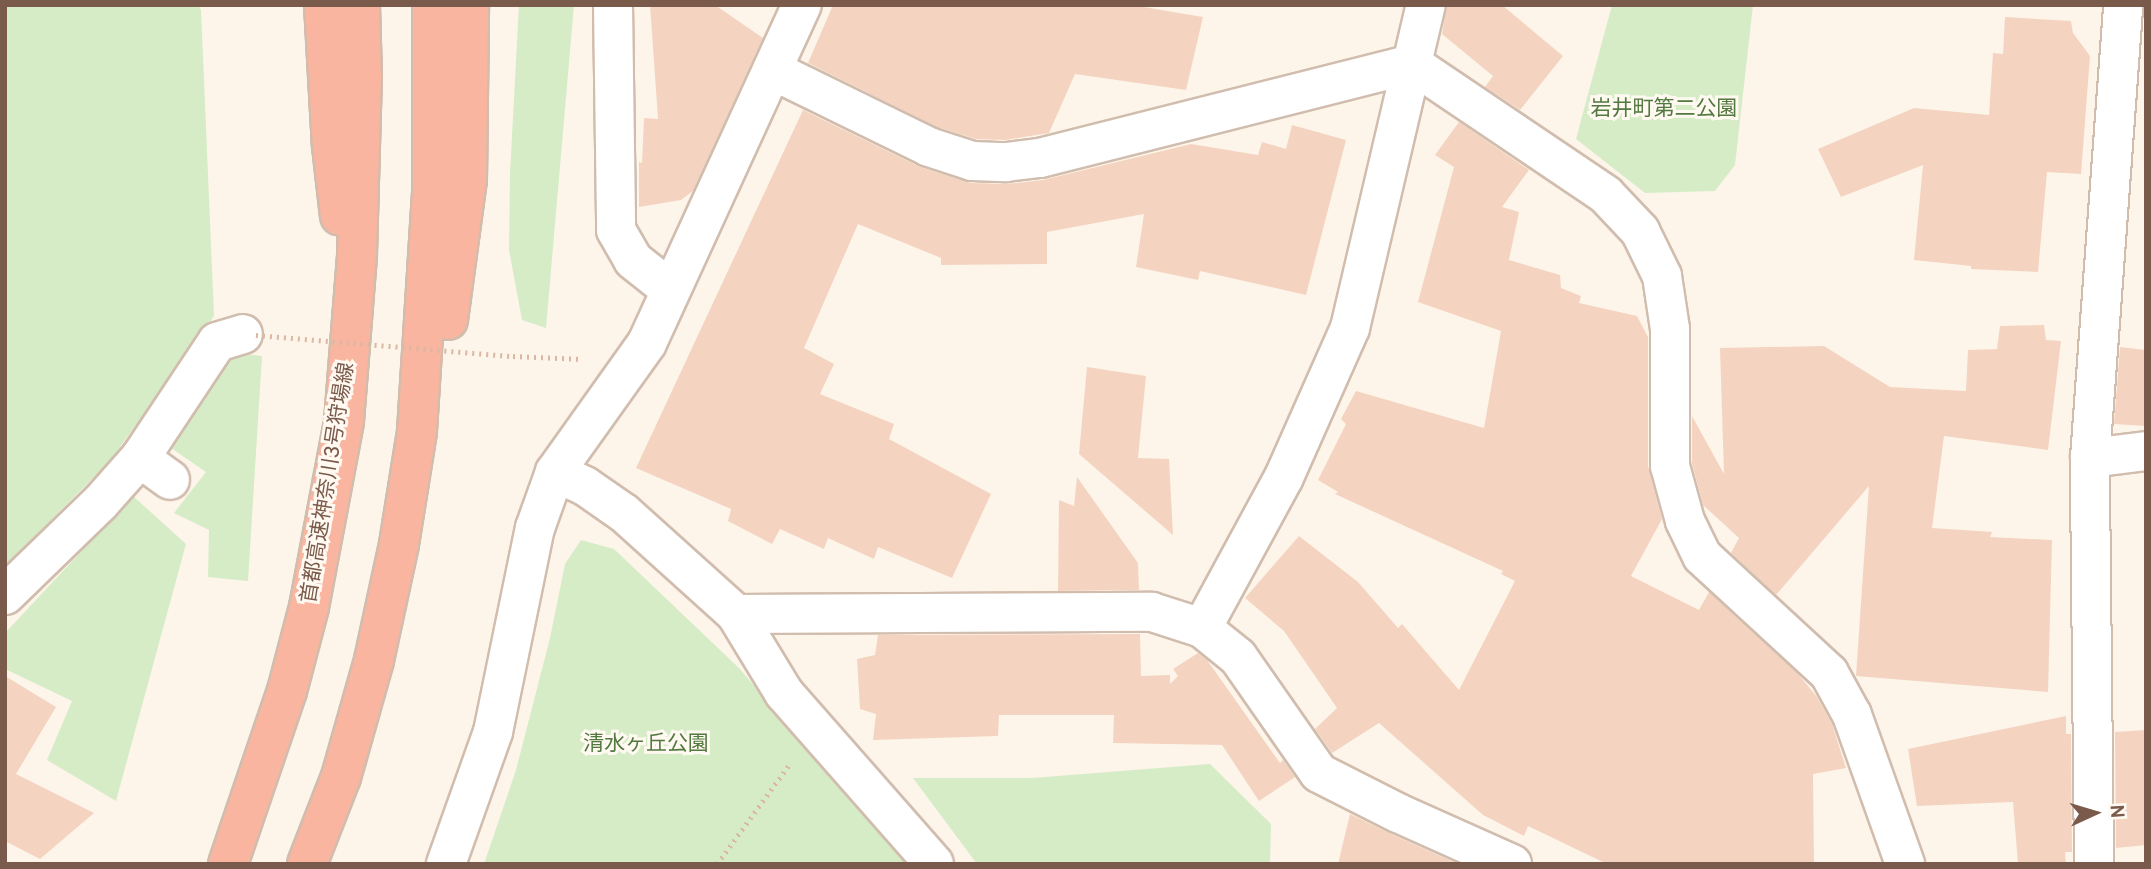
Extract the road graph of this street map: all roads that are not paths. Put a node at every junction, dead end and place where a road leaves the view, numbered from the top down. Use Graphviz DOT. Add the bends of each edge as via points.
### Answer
graph roads {
  1 [pos="324,5"];
  2 [pos="360,5"];
  3 [pos="432,5"];
  4 [pos="469,5"];
  5 [pos="613,5"];
  6 [pos="802,5"];
  7 [pos="1426,5"];
  8 [pos="2123,5"];
  9 [pos="1412,64"];
  10 [pos="772,70"];
  11 [pos="671,290"];
  12 [pos="353,333"];
  13 [pos="249,335"];
  14 [pos="417,431"];
  15 [pos="2146,451"];
  16 [pos="2090,458"];
  17 [pos="555,472"];
  18 [pos="5,595"];
  19 [pos="736,614"];
  20 [pos="1202,628"];
  21 [pos="228,864"];
  22 [pos="307,864"];
  23 [pos="446,864"];
  24 [pos="933,864"];
  25 [pos="1512,864"];
  26 [pos="1905,864"];
  27 [pos="2094,864"];
  1 -- 12 [label="highway" via="332,146"];
  2 -- 12 [label="highway, 首都高速神奈川3号狩場線" via="361,146"];
  3 -- 14 [label="highway" via="432,194"];
  4 -- 14 [label="highway" via="467,180 449,313"];
  5 -- 11 [label="street" via="616,230 633,260"];
  6 -- 10 [label="street"];
  7 -- 9 [label="street"];
  8 -- 16 [label="street"];
  9 -- 10 [label="street" via="1040,158 1006,162 972,160 929,147"];
  9 -- 20 [label="street" via="1350,328 1284,477"];
  9 -- 26 [label="street" via="1606,195 1640,231 1662,276 1670,329 1670,466 1685,521 1703,556 1829,674 1852,715"];
  10 -- 11 [label="street"];
  11 -- 17 [label="street" via="646,343"];
  12 -- 21 [label="highway, 首都高速神奈川3号狩場線" via="344,421 309,607 284,703"];
  13 -- 18 [label="street" via="217,342 155,469 100,503"];
  14 -- 22 [label="highway" via="374,660 341,777"];
  15 -- 16 [label="street"];
  16 -- 27 [label="street"];
  17 -- 19 [label="street" via="624,513"];
  17 -- 23 [label="street" via="535,528 493,732"];
  19 -- 20 [label="street" via="1152,612"];
  19 -- 24 [label="street" via="783,692"];
  20 -- 25 [label="street" via="1238,657 1320,773"];
}
